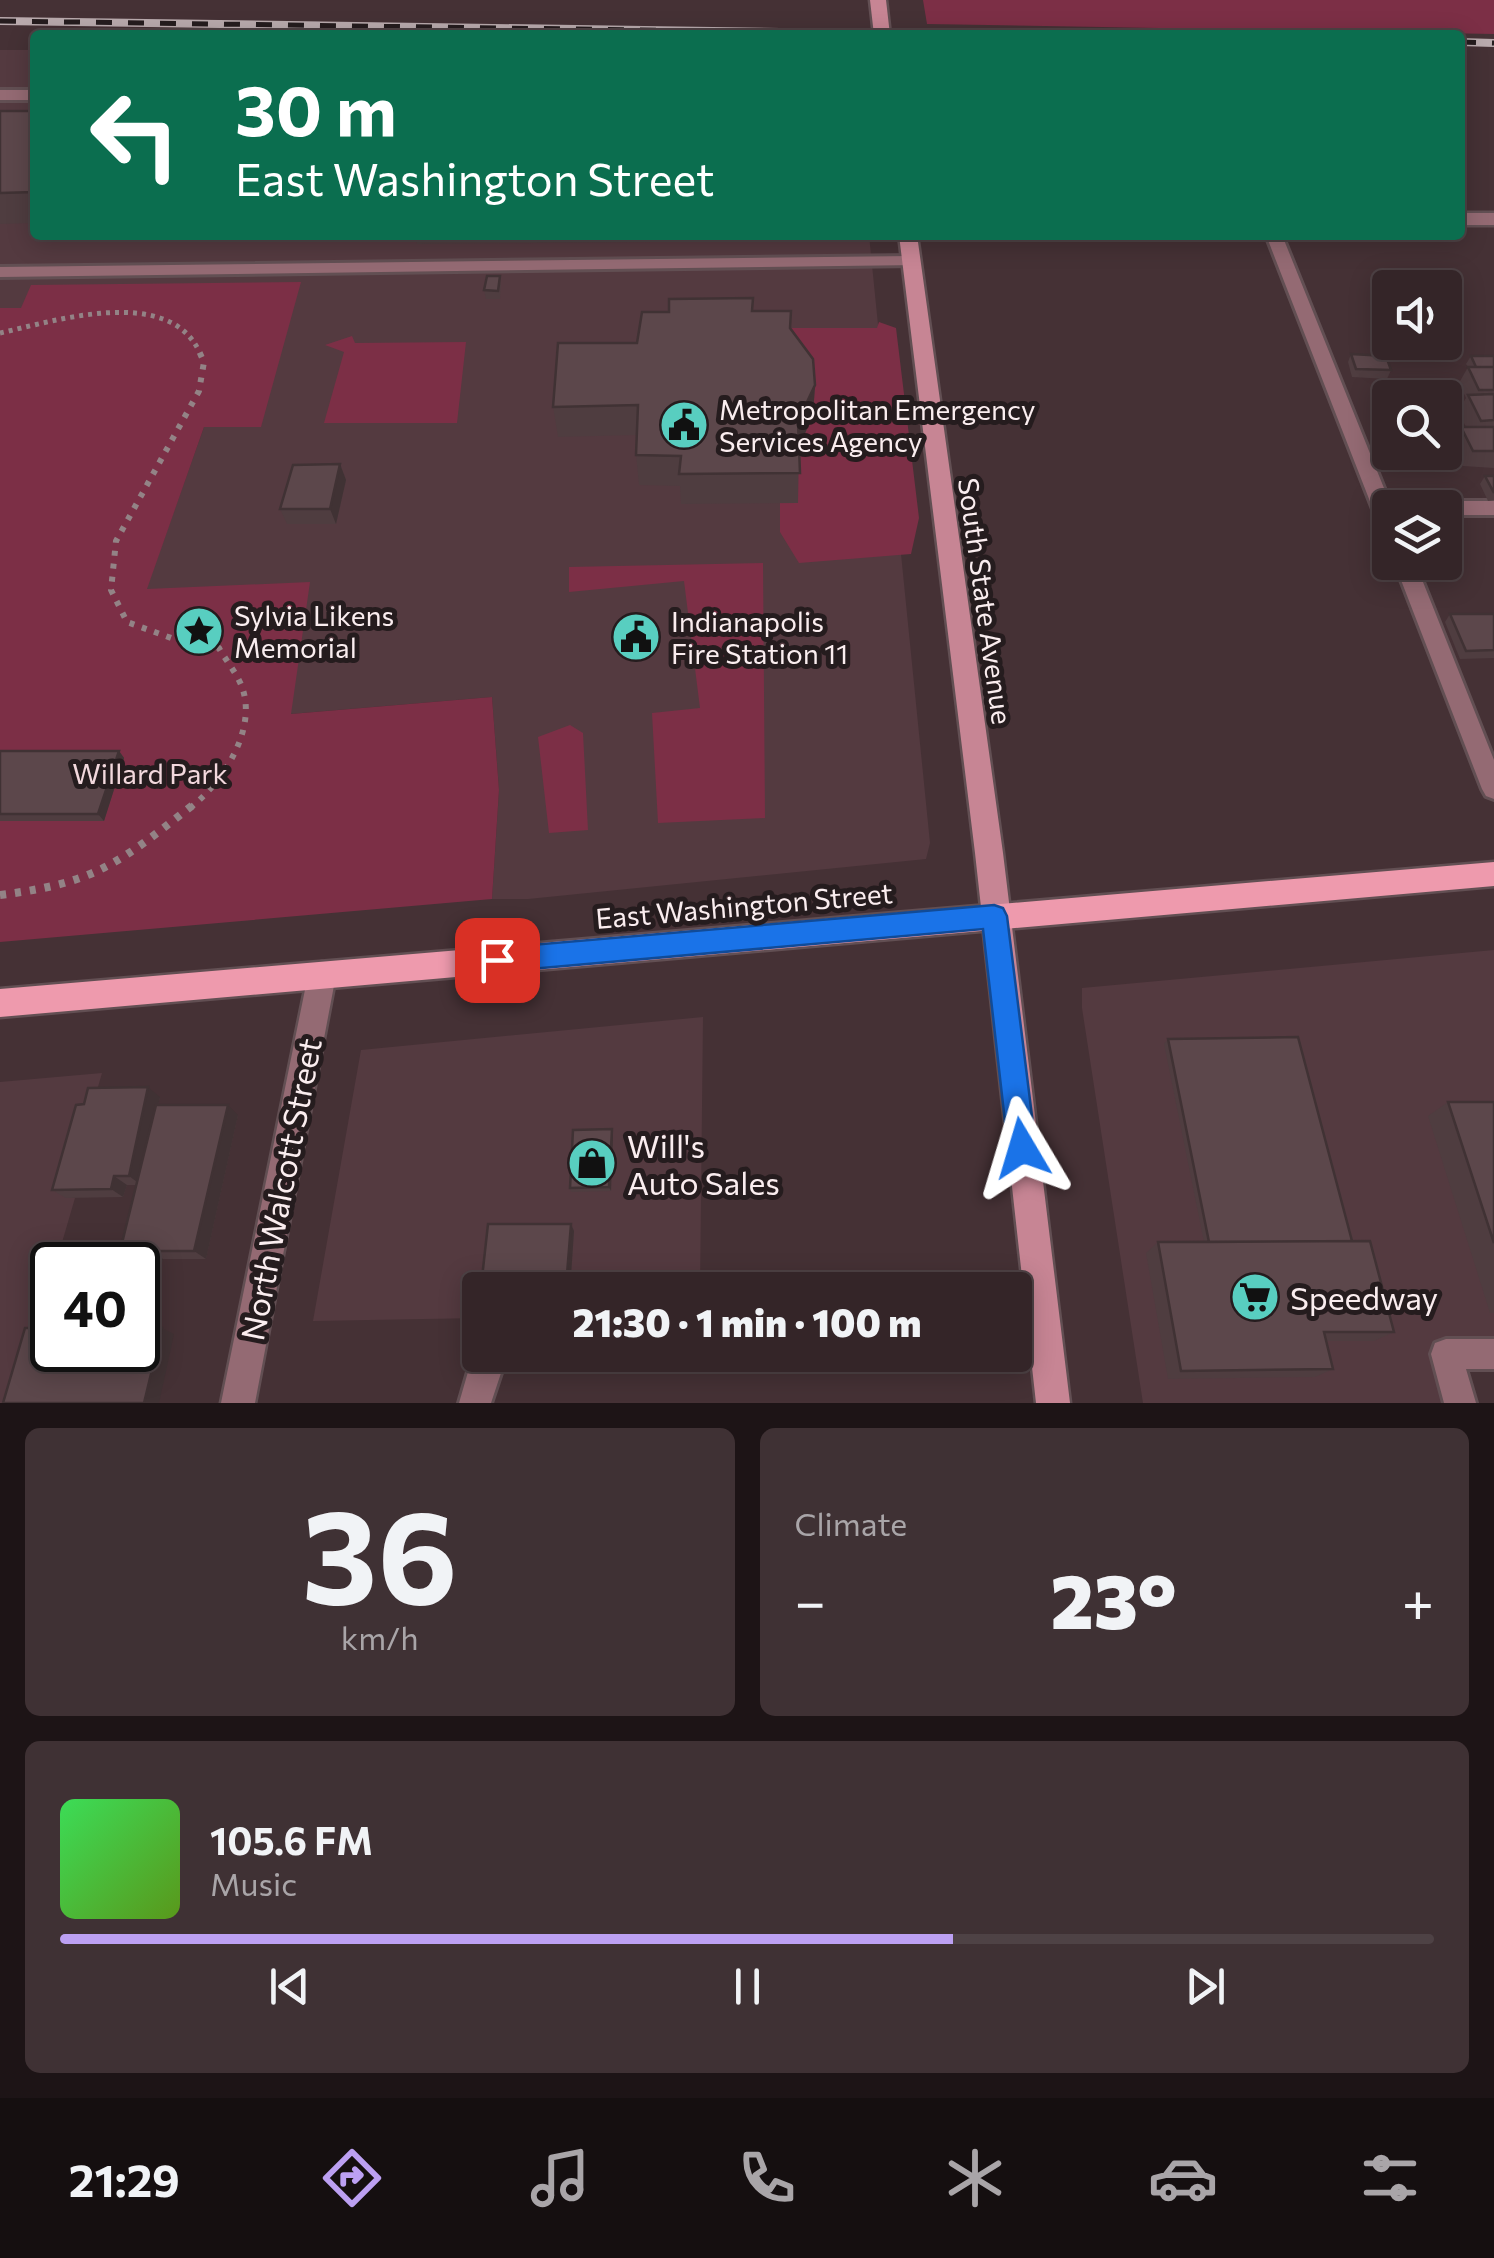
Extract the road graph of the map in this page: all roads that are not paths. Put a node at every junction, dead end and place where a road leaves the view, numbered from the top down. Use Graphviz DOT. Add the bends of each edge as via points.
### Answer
graph roads {
  1 [pos="878,0"];
  2 [pos="881,30"];
  3 [pos="0,94"];
  4 [pos="30,94"];
  5 [pos="1465,220"];
  6 [pos="1491,224"];
  7 [pos="909,240"];
  8 [pos="1276,240"];
  9 [pos="911,261"];
  10 [pos="0,272"];
  11 [pos="1378,490"];
  12 [pos="1462,508"];
  13 [pos="1494,508"];
  14 [pos="1411,580"];
  15 [pos="1494,788"];
  16 [pos="1494,874"];
  17 [pos="994,916"];
  18 [pos="322,975"];
  19 [pos="0,1003"];
  20 [pos="1025,1272"];
  21 [pos="1032,1334"];
  22 [pos="1494,1354"];
  23 [pos="483,1372"];
  24 [pos="238,1403"];
  25 [pos="475,1403"];
  26 [pos="1053,1403"];
  27 [pos="1460,1403"];
  1 -- 2 [label="street"];
  3 -- 4 [label="lane"];
  5 -- 6 [label="street"];
  7 -- 9 [label="street, South State Avenue"];
  8 -- 11 [label="lane"];
  9 -- 10 [label="lane"];
  9 -- 17 [label="street, South State Avenue"];
  12 -- 13 [label="lane"];
  14 -- 15 [label="lane"];
  16 -- 17 [label="main road, East Washington Street"];
  17 -- 18 [label="main road, East Washington Street"];
  17 -- 20 [label="street, South State Avenue"];
  18 -- 19 [label="main road, East Washington Street"];
  18 -- 24 [label="street, North Walcott Street"];
  21 -- 26 [label="street, South State Avenue"];
  22 -- 27 [label="lane" via="1446,1354"];
  23 -- 25 [label="lane"];
}
